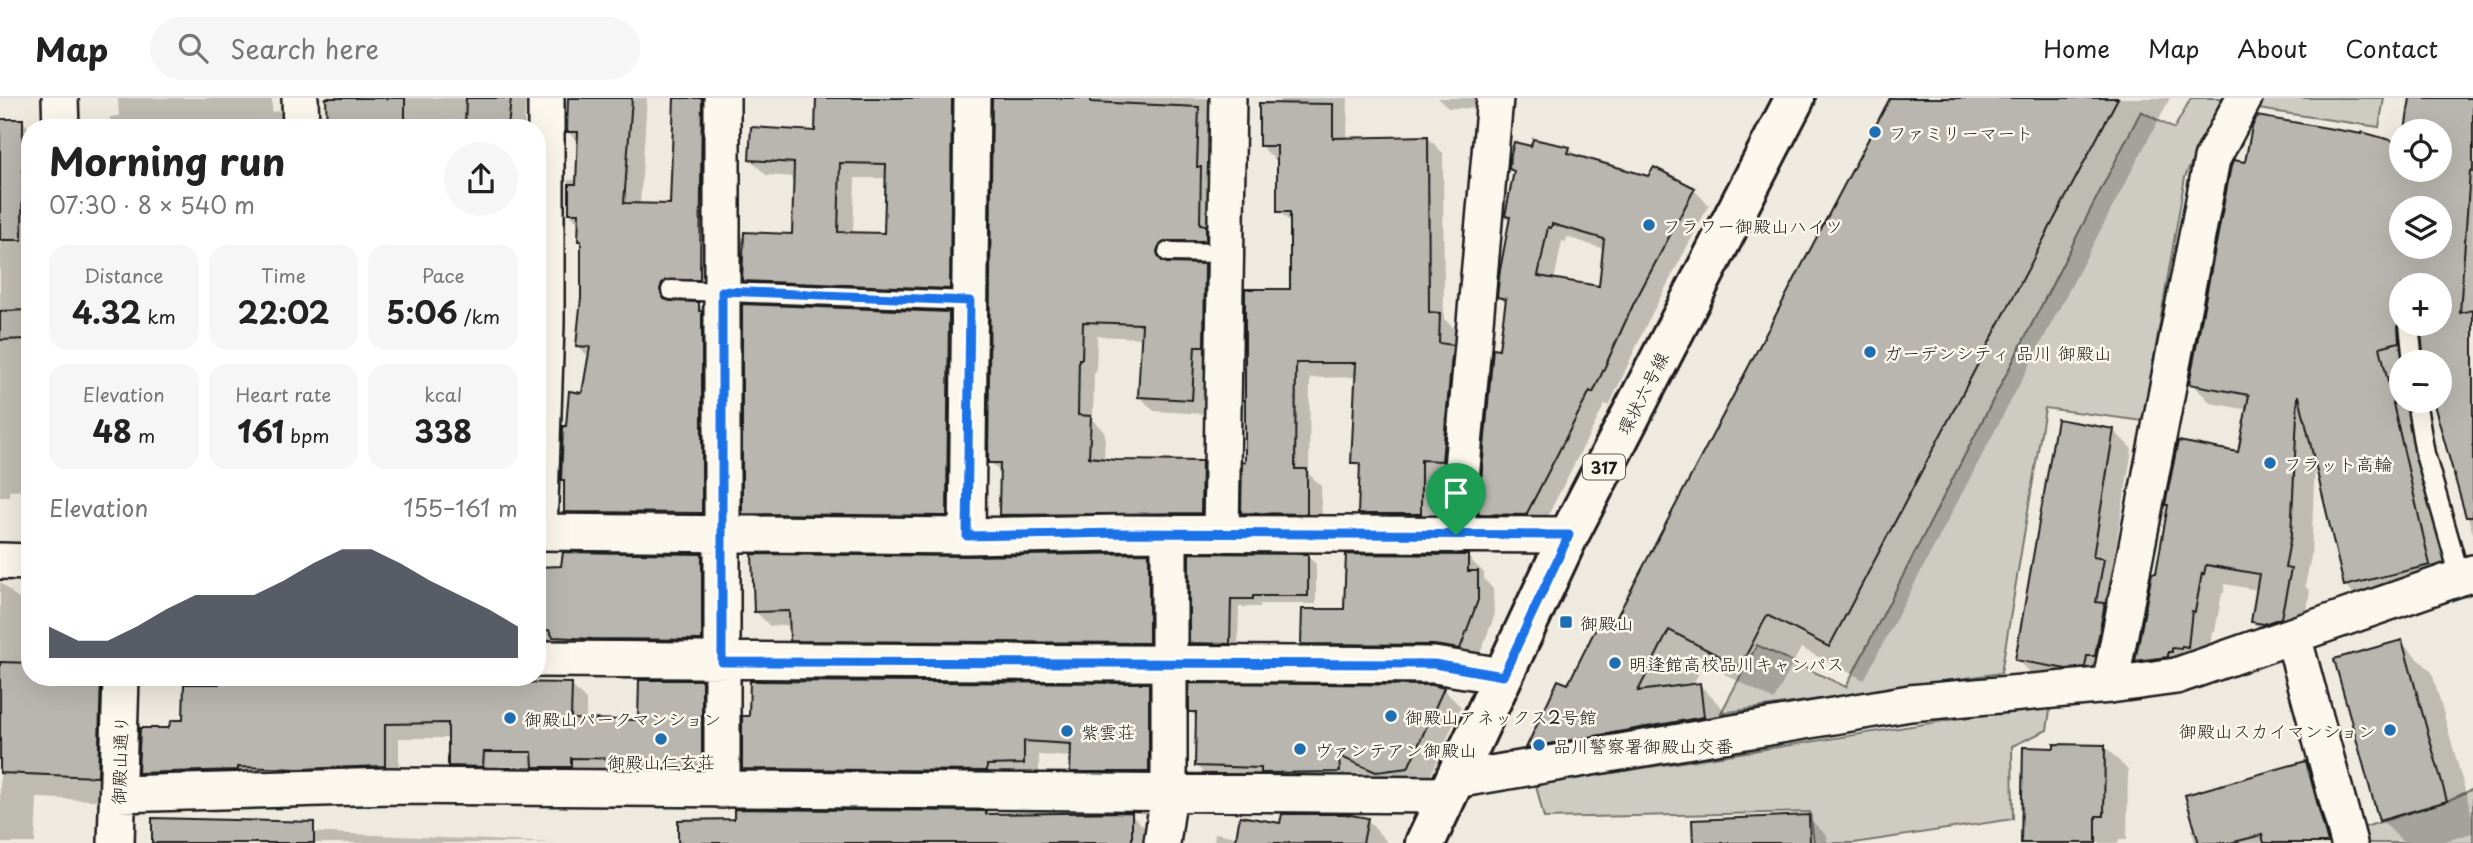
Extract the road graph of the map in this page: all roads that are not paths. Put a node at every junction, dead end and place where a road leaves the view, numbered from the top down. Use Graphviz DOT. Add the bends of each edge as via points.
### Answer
graph roads {
  1 [pos="60,98"];
  2 [pos="300,98"];
  3 [pos="545,98"];
  4 [pos="722,98"];
  5 [pos="972,98"];
  6 [pos="1227,98"];
  7 [pos="1495,98"];
  8 [pos="1796,98"];
  9 [pos="2244,98"];
  10 [pos="61,119"];
  11 [pos="300,119"];
  12 [pos="545,119"];
  13 [pos="1168,252"];
  14 [pos="1225,253"];
  15 [pos="671,290"];
  16 [pos="722,291"];
  17 [pos="970,301"];
  18 [pos="2418,413"];
  19 [pos="546,532"];
  20 [pos="1169,533"];
  21 [pos="722,534"];
  22 [pos="1221,534"];
  23 [pos="1456,535"];
  24 [pos="1569,535"];
  25 [pos="967,536"];
  26 [pos="0,561"];
  27 [pos="21,562"];
  28 [pos="2467,575"];
  29 [pos="2293,636"];
  30 [pos="546,659"];
  31 [pos="722,662"];
  32 [pos="1170,662"];
  33 [pos="1503,676"];
  34 [pos="2110,685"];
  35 [pos="121,686"];
  36 [pos="1451,788"];
  37 [pos="722,790"];
  38 [pos="1169,792"];
  39 [pos="118,794"];
  40 [pos="116,843"];
  41 [pos="1162,843"];
  42 [pos="1425,843"];
  43 [pos="2349,843"];
  1 -- 10 [label="street"];
  2 -- 11 [label="street"];
  3 -- 12 [label="street"];
  4 -- 16 [label="street"];
  5 -- 17 [label="street"];
  6 -- 14 [label="street"];
  7 -- 23 [label="street"];
  8 -- 24 [label="main road, 環状六号線 / 317"];
  9 -- 34 [label="street" via="2212,159"];
  13 -- 14 [label="lane"];
  14 -- 22 [label="street"];
  15 -- 16 [label="lane"];
  16 -- 17 [label="lane"];
  16 -- 21 [label="street"];
  17 -- 25 [label="street"];
  18 -- 28 [label="lane" via="2425,454"];
  19 -- 21 [label="street"];
  20 -- 22 [label="street"];
  20 -- 25 [label="street"];
  20 -- 32 [label="street"];
  21 -- 25 [label="street"];
  21 -- 31 [label="street"];
  22 -- 23 [label="street"];
  23 -- 24 [label="street"];
  24 -- 33 [label="main road, 環状六号線 / 317"];
  26 -- 27 [label="street"];
  28 -- 29 [label="street"];
  29 -- 34 [label="street" via="2176,676"];
  29 -- 43 [label="street"];
  30 -- 31 [label="street"];
  31 -- 32 [label="street"];
  31 -- 37 [label="street"];
  32 -- 33 [label="street" via="1434,664"];
  32 -- 38 [label="street"];
  33 -- 36 [label="main road, 環状六号線 / 317"];
  34 -- 36 [label="street" via="1910,703"];
  35 -- 39 [label="street, 御殿山通り"];
  36 -- 38 [label="street"];
  36 -- 42 [label="main road, 環状六号線 / 317"];
  37 -- 38 [label="street"];
  37 -- 39 [label="street" via="389,786"];
  38 -- 41 [label="street"];
  39 -- 40 [label="street, 御殿山通り"];
}
